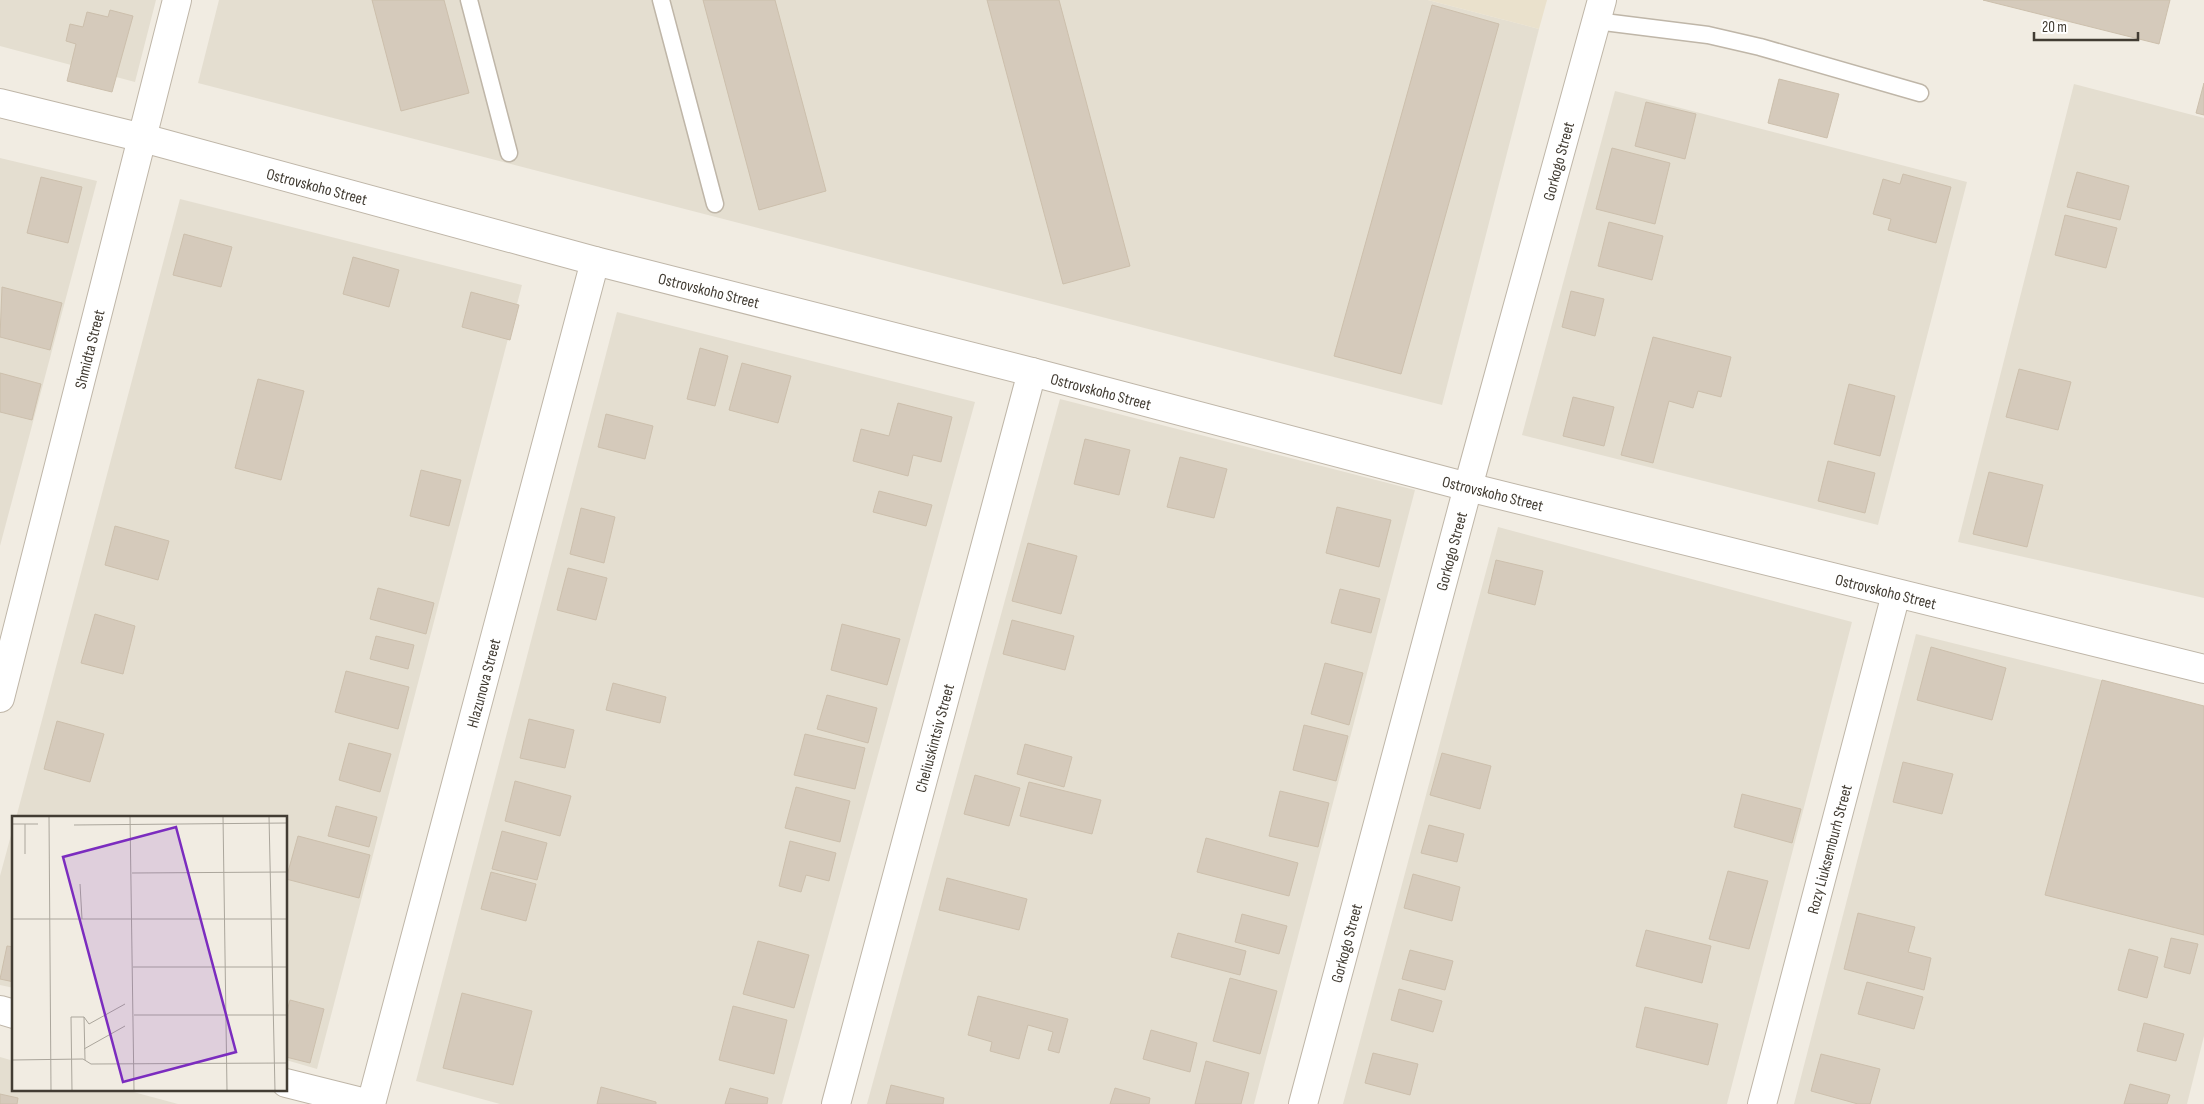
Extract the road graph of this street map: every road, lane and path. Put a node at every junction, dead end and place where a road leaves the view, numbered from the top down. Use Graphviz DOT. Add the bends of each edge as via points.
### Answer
graph roads {
  1 [pos="177,0"];
  2 [pos="469,0"];
  3 [pos="661,0"];
  4 [pos="1599,10"];
  5 [pos="1920,93"];
  6 [pos="0,103"];
  7 [pos="143,138"];
  8 [pos="509,154"];
  9 [pos="715,204"];
  10 [pos="595,261"];
  11 [pos="1032,372"];
  12 [pos="1468,487"];
  13 [pos="1896,594"];
  14 [pos="2204,668"];
  15 [pos="0,698"];
  16 [pos="288,1084"];
  17 [pos="370,1104"];
  18 [pos="836,1104"];
  19 [pos="1303,1104"];
  20 [pos="1762,1104"];
  1 -- 7 [label="street, Shmidta Street"];
  2 -- 8 [label="lane"];
  3 -- 9 [label="lane"];
  4 -- 5 [label="lane" via="1760,47"];
  4 -- 12 [label="street, Gorkogo Street"];
  6 -- 7 [label="street, Ostrovskoho Street"];
  7 -- 10 [label="street, Ostrovskoho Street"];
  7 -- 15 [label="street, Shmidta Street"];
  10 -- 11 [label="street, Ostrovskoho Street"];
  10 -- 17 [label="street, Hlazunova Street"];
  11 -- 12 [label="street, Ostrovskoho Street"];
  11 -- 18 [label="street, Cheliuskintsiv Street"];
  12 -- 13 [label="street, Ostrovskoho Street"];
  12 -- 19 [label="street, Gorkogo Street"];
  13 -- 14 [label="street, Ostrovskoho Street"];
  13 -- 20 [label="street, Rozy Liuksemburh Street"];
  16 -- 17 [label="street"];
}
